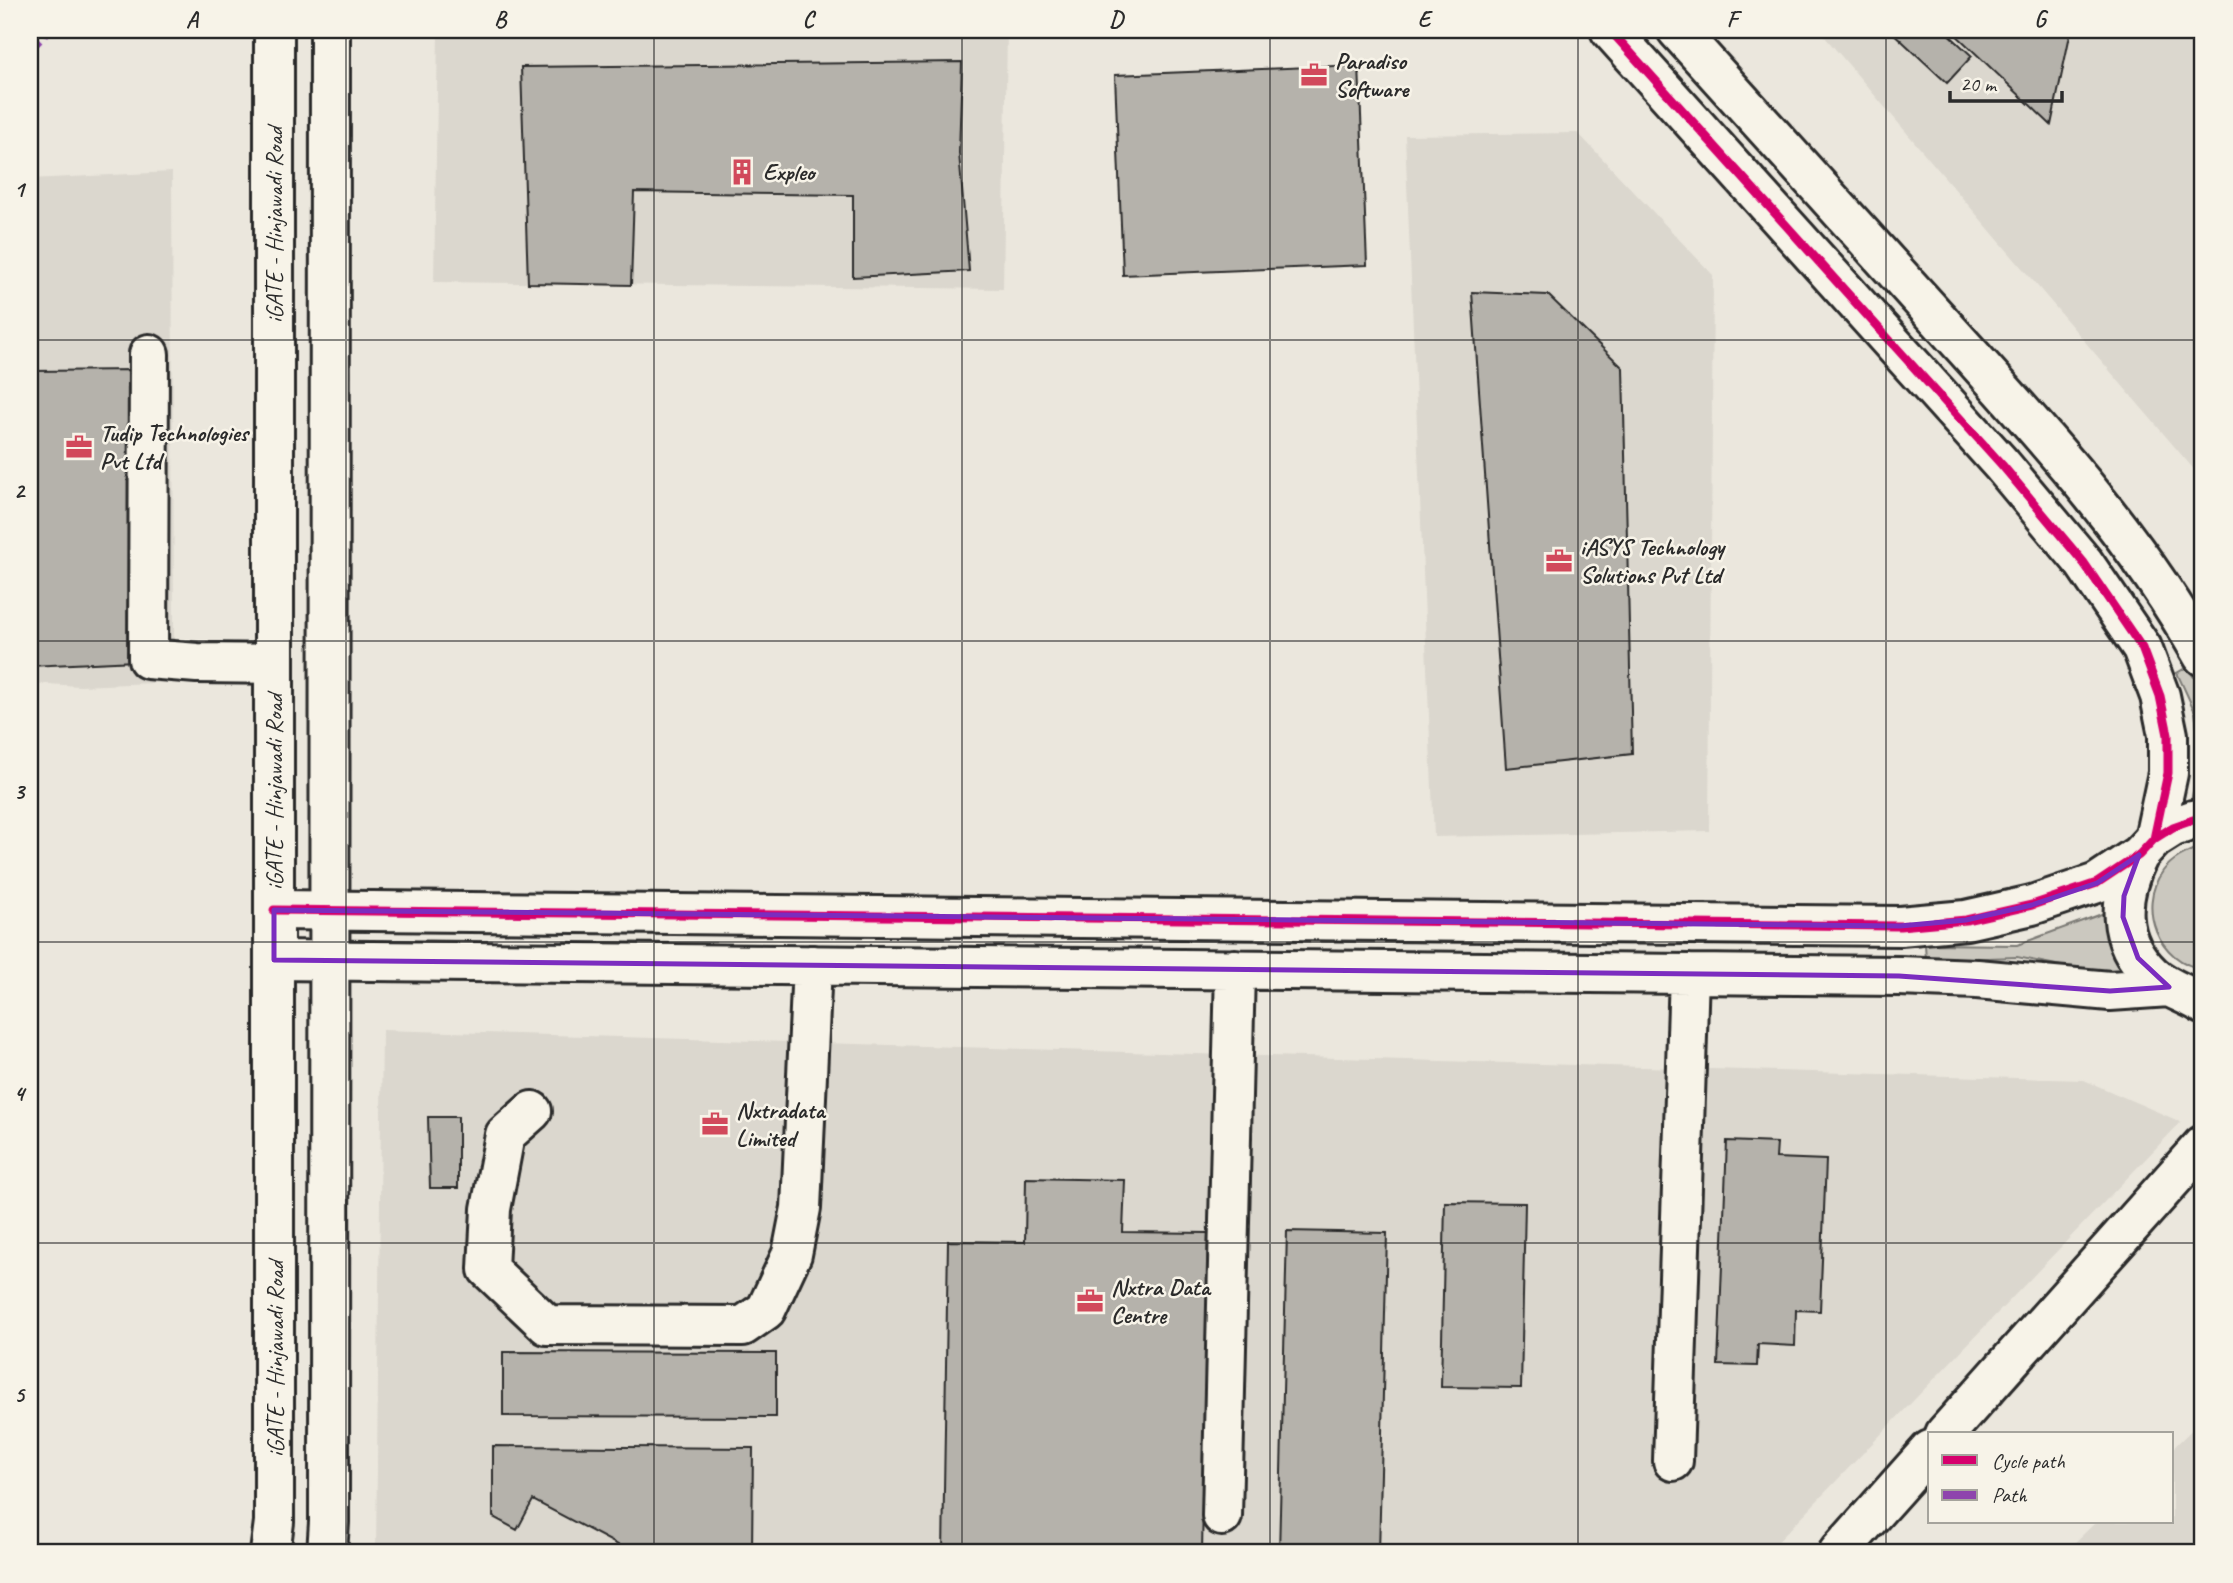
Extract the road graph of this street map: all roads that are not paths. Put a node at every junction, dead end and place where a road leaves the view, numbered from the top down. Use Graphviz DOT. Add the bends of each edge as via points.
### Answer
graph roads {
  1 [pos="274,30"];
  2 [pos="330,30"];
  3 [pos="1610,30"];
  4 [pos="1677,30"];
  5 [pos="149,354"];
  6 [pos="2203,656"];
  7 [pos="274,664"];
  8 [pos="2203,819"];
  9 [pos="2147,847"];
  10 [pos="274,909"];
  11 [pos="329,910"];
  12 [pos="274,960"];
  13 [pos="329,960"];
  14 [pos="812,965"];
  15 [pos="1235,969"];
  16 [pos="1689,974"];
  17 [pos="2191,996"];
  18 [pos="532,1111"];
  19 [pos="2203,1145"];
  20 [pos="1947,1432"];
  21 [pos="1928,1452"];
  22 [pos="1672,1461"];
  23 [pos="1222,1516"];
  24 [pos="271,1553"];
  25 [pos="327,1553"];
  26 [pos="1838,1553"];
  1 -- 7 [label="street, iGATE - Hinjawadi Road"];
  2 -- 11 [label="street"];
  3 -- 9 [label="street" via="2002,465 2084,563 2142,648 2160,696 2168,735 2168,773"];
  4 -- 6 [label="street" via="2039,431 2124,533"];
  5 -- 7 [label="street" via="148,659"];
  7 -- 10 [label="street, iGATE - Hinjawadi Road"];
  8 -- 9 [label="street" via="2173,827"];
  9 -- 11 [label="street" via="2097,883 2032,905 1966,920 1900,926"];
  9 -- 17 [label="street" via="2129,875 2124,895 2128,939 2152,975"];
  10 -- 11 [label="street"];
  10 -- 12 [label="street, iGATE - Hinjawadi Road"];
  11 -- 13 [label="street"];
  12 -- 13 [label="street"];
  12 -- 24 [label="street, iGATE - Hinjawadi Road"];
  13 -- 14 [label="street"];
  13 -- 25 [label="street"];
  14 -- 15 [label="street"];
  14 -- 18 [label="street" via="801,1208 792,1254 766,1310 743,1326 547,1325 488,1269 491,1209 505,1135"];
  15 -- 16 [label="street"];
  15 -- 23 [label="street"];
  16 -- 17 [label="street" via="1977,979"];
  16 -- 22 [label="street"];
  19 -- 20 [label="street"];
  21 -- 26 [label="street"];
}
